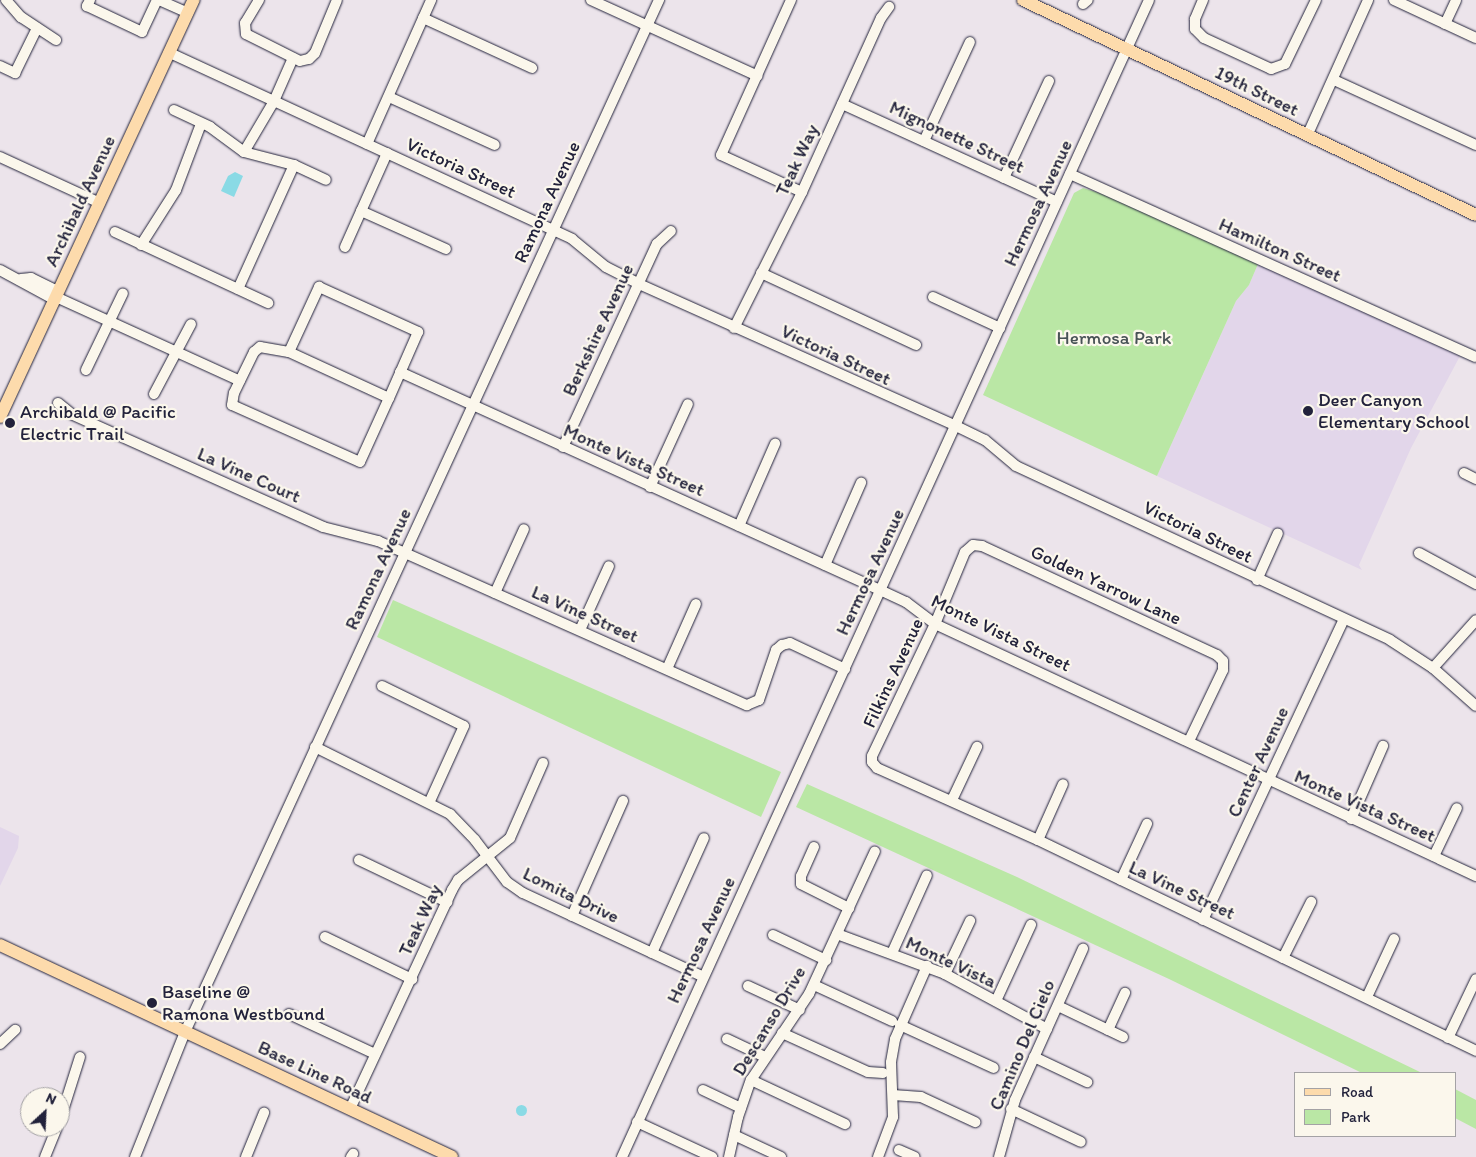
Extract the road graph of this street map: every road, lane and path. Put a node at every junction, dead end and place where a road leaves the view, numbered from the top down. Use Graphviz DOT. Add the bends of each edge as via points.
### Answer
graph roads {
  1 [pos="6,0"];
  2 [pos="90,0"];
  3 [pos="158,0"];
  4 [pos="194,0"];
  5 [pos="259,0"];
  6 [pos="337,0"];
  7 [pos="431,0"];
  8 [pos="591,0"];
  9 [pos="659,0"];
  10 [pos="791,0"];
  11 [pos="1023,0"];
  12 [pos="1149,0"];
  13 [pos="1203,0"];
  14 [pos="1316,0"];
  15 [pos="1368,0"];
  16 [pos="1394,0"];
  17 [pos="1456,0"];
  18 [pos="889,7"];
  19 [pos="188,14"];
  20 [pos="423,18"];
  21 [pos="1445,24"];
  22 [pos="648,26"];
  23 [pos="37,28"];
  24 [pos="1476,38"];
  25 [pos="56,40"];
  26 [pos="970,42"];
  27 [pos="1126,50"];
  28 [pos="170,53"];
  29 [pos="292,58"];
  30 [pos="0,66"];
  31 [pos="532,68"];
  32 [pos="758,76"];
  33 [pos="1334,80"];
  34 [pos="1050,81"];
  35 [pos="389,97"];
  36 [pos="274,101"];
  37 [pos="842,104"];
  38 [pos="174,110"];
  39 [pos="202,124"];
  40 [pos="1307,136"];
  41 [pos="924,141"];
  42 [pos="367,144"];
  43 [pos="494,145"];
  44 [pos="1476,145"];
  45 [pos="244,152"];
  46 [pos="387,153"];
  47 [pos="0,157"];
  48 [pos="294,165"];
  49 [pos="1070,174"];
  50 [pos="1004,178"];
  51 [pos="326,180"];
  52 [pos="802,192"];
  53 [pos="1057,202"];
  54 [pos="100,204"];
  55 [pos="361,211"];
  56 [pos="1476,215"];
  57 [pos="554,230"];
  58 [pos="671,231"];
  59 [pos="115,232"];
  60 [pos="141,245"];
  61 [pos="345,248"];
  62 [pos="446,249"];
  63 [pos="0,270"];
  64 [pos="761,273"];
  65 [pos="639,284"];
  66 [pos="238,289"];
  67 [pos="123,293"];
  68 [pos="56,296"];
  69 [pos="933,297"];
  70 [pos="268,303"];
  71 [pos="110,321"];
  72 [pos="191,324"];
  73 [pos="734,328"];
  74 [pos="1000,328"];
  75 [pos="916,345"];
  76 [pos="289,352"];
  77 [pos="177,353"];
  78 [pos="1476,357"];
  79 [pos="86,370"];
  80 [pos="400,372"];
  81 [pos="240,381"];
  82 [pos="154,394"];
  83 [pos="389,398"];
  84 [pos="58,403"];
  85 [pos="688,404"];
  86 [pos="473,405"];
  87 [pos="0,417"];
  88 [pos="956,426"];
  89 [pos="775,444"];
  90 [pos="563,447"];
  91 [pos="1464,474"];
  92 [pos="1476,479"];
  93 [pos="861,483"];
  94 [pos="650,487"];
  95 [pos="739,526"];
  96 [pos="524,529"];
  97 [pos="1278,532"];
  98 [pos="972,545"];
  99 [pos="404,553"];
  100 [pos="1419,553"];
  101 [pos="825,565"];
  102 [pos="609,566"];
  103 [pos="1257,580"];
  104 [pos="1476,584"];
  105 [pos="880,590"];
  106 [pos="495,593"];
  107 [pos="696,604"];
  108 [pos="1344,619"];
  109 [pos="1476,620"];
  110 [pos="935,624"];
  111 [pos="580,630"];
  112 [pos="667,668"];
  113 [pos="1433,668"];
  114 [pos="845,669"];
  115 [pos="382,686"];
  116 [pos="1476,706"];
  117 [pos="1189,741"];
  118 [pos="1383,746"];
  119 [pos="315,747"];
  120 [pos="977,747"];
  121 [pos="872,762"];
  122 [pos="543,763"];
  123 [pos="1268,781"];
  124 [pos="1063,784"];
  125 [pos="952,800"];
  126 [pos="623,801"];
  127 [pos="430,802"];
  128 [pos="1457,808"];
  129 [pos="1351,819"];
  130 [pos="1147,824"];
  131 [pos="704,838"];
  132 [pos="1038,840"];
  133 [pos="814,847"];
  134 [pos="875,851"];
  135 [pos="1434,856"];
  136 [pos="486,857"];
  137 [pos="359,860"];
  138 [pos="927,875"];
  139 [pos="1476,876"];
  140 [pos="1121,880"];
  141 [pos="447,902"];
  142 [pos="1311,902"];
  143 [pos="849,908"];
  144 [pos="572,916"];
  145 [pos="1203,920"];
  146 [pos="970,921"];
  147 [pos="1031,925"];
  148 [pos="837,934"];
  149 [pos="773,935"];
  150 [pos="325,937"];
  151 [pos="1394,939"];
  152 [pos="0,944"];
  153 [pos="1083,949"];
  154 [pos="652,953"];
  155 [pos="892,953"];
  156 [pos="1283,958"];
  157 [pos="826,960"];
  158 [pos="927,966"];
  159 [pos="945,974"];
  160 [pos="702,976"];
  161 [pos="412,979"];
  162 [pos="1476,979"];
  163 [pos="814,985"];
  164 [pos="748,986"];
  165 [pos="1125,992"];
  166 [pos="1366,997"];
  167 [pos="996,1002"];
  168 [pos="1058,1006"];
  169 [pos="800,1010"];
  170 [pos="289,1014"];
  171 [pos="896,1023"];
  172 [pos="1047,1029"];
  173 [pos="14,1030"];
  174 [pos="1108,1030"];
  175 [pos="185,1032"];
  176 [pos="782,1032"];
  177 [pos="1124,1037"];
  178 [pos="1448,1038"];
  179 [pos="726,1039"];
  180 [pos="0,1044"];
  181 [pos="1476,1051"];
  182 [pos="375,1054"];
  183 [pos="765,1056"];
  184 [pos="80,1057"];
  185 [pos="1034,1057"];
  186 [pos="994,1068"];
  187 [pos="883,1074"];
  188 [pos="752,1080"];
  189 [pos="1087,1082"];
  190 [pos="70,1088"];
  191 [pos="703,1090"];
  192 [pos="893,1096"];
  193 [pos="741,1108"];
  194 [pos="350,1109"];
  195 [pos="1011,1109"];
  196 [pos="264,1113"];
  197 [pos="637,1122"];
  198 [pos="975,1122"];
  199 [pos="845,1124"];
  200 [pos="734,1135"];
  201 [pos="53,1137"];
  202 [pos="1081,1142"];
  203 [pos="900,1150"];
  204 [pos="45,1157"];
  205 [pos="135,1157"];
  206 [pos="246,1157"];
  207 [pos="452,1157"];
  208 [pos="622,1157"];
  209 [pos="712,1157"];
  210 [pos="729,1157"];
  211 [pos="781,1157"];
  212 [pos="878,1157"];
  213 [pos="915,1157"];
  214 [pos="999,1157"];
  1 -- 23 [label="street" via="14,11"];
  2 -- 3 [label="street" via="87,6 142,32"];
  3 -- 19 [label="street"];
  4 -- 19 [label="main road, Archibald Avenue"];
  5 -- 29 [label="street" via="245,23 246,34"];
  6 -- 29 [label="street" via="315,54 309,60"];
  7 -- 20 [label="street"];
  8 -- 22 [label="street"];
  9 -- 22 [label="street, Ramona Avenue"];
  10 -- 32 [label="street"];
  11 -- 27 [label="main road, 19th Street"];
  12 -- 27 [label="street, Hermosa Avenue"];
  13 -- 14 [label="street" via="1194,19 1195,30 1204,38 1265,66 1279,68 1286,64"];
  15 -- 33 [label="street"];
  16 -- 21 [label="street"];
  17 -- 21 [label="street"];
  18 -- 37 [label="street, Teak Way"];
  19 -- 28 [label="main road, Archibald Avenue"];
  20 -- 31 [label="street"];
  20 -- 35 [label="street"];
  21 -- 24 [label="street"];
  22 -- 32 [label="street"];
  22 -- 57 [label="street, Ramona Avenue"];
  23 -- 25 [label="street"];
  23 -- 30 [label="street" via="15,73"];
  26 -- 41 [label="street"];
  27 -- 40 [label="main road, 19th Street"];
  27 -- 49 [label="street, Hermosa Avenue"];
  28 -- 36 [label="street, Victoria Street"];
  28 -- 54 [label="main road, Archibald Avenue"];
  29 -- 36 [label="street"];
  32 -- 52 [label="street" via="721,155"];
  33 -- 40 [label="street"];
  33 -- 44 [label="street"];
  34 -- 50 [label="street"];
  35 -- 42 [label="street"];
  35 -- 43 [label="street"];
  36 -- 42 [label="street, Victoria Street"];
  36 -- 45 [label="street"];
  37 -- 41 [label="street, Mignonette Street"];
  37 -- 52 [label="street, Teak Way"];
  38 -- 39 [label="street"];
  39 -- 45 [label="street"];
  39 -- 60 [label="street" via="176,190"];
  40 -- 56 [label="main road, 19th Street"];
  41 -- 50 [label="street, Mignonette Street"];
  42 -- 46 [label="street, Victoria Street"];
  45 -- 48 [label="street"];
  46 -- 55 [label="street"];
  46 -- 57 [label="street, Victoria Street"];
  47 -- 54 [label="street"];
  48 -- 51 [label="street"];
  48 -- 66 [label="street"];
  49 -- 53 [label="street, Hermosa Avenue"];
  49 -- 78 [label="street, Hamilton Street"];
  50 -- 53 [label="street, Mignonette Street"];
  52 -- 64 [label="street, Teak Way"];
  53 -- 74 [label="street, Hermosa Avenue"];
  54 -- 68 [label="main road, Archibald Avenue"];
  55 -- 61 [label="street"];
  55 -- 62 [label="street"];
  57 -- 65 [label="street, Victoria Street" via="587,249 606,267"];
  57 -- 86 [label="street, Ramona Avenue"];
  58 -- 65 [label="street, Berkshire Avenue" via="658,244"];
  59 -- 60 [label="street"];
  60 -- 66 [label="street" via="185,262"];
  63 -- 68 [label="street" via="21,280 31,278"];
  64 -- 73 [label="street, Teak Way"];
  64 -- 75 [label="street"];
  65 -- 73 [label="street, Victoria Street"];
  65 -- 90 [label="street, Berkshire Avenue"];
  66 -- 70 [label="street"];
  67 -- 71 [label="street"];
  68 -- 71 [label="street"];
  68 -- 87 [label="main road, Archibald Avenue"];
  69 -- 74 [label="street"];
  71 -- 77 [label="street"];
  71 -- 79 [label="street"];
  72 -- 77 [label="street"];
  73 -- 88 [label="street, Victoria Street"];
  74 -- 88 [label="street, Hermosa Avenue"];
  76 -- 80 [label="street" via="319,287 418,332"];
  76 -- 81 [label="street" via="260,347 254,352"];
  76 -- 83 [label="street"];
  77 -- 81 [label="street"];
  77 -- 82 [label="street" via="170,358"];
  80 -- 83 [label="street"];
  80 -- 86 [label="street, Monte Vista Street"];
  81 -- 83 [label="street" via="232,405 360,462"];
  84 -- 99 [label="street, La Vine Court" via="73,415 323,527 358,534"];
  85 -- 94 [label="street"];
  86 -- 90 [label="street, Monte Vista Street"];
  86 -- 99 [label="street, Ramona Avenue"];
  88 -- 103 [label="street, Victoria Street" via="984,440 1016,466"];
  88 -- 105 [label="street, Hermosa Avenue"];
  89 -- 95 [label="street"];
  90 -- 94 [label="street, Monte Vista Street"];
  91 -- 92 [label="street"];
  93 -- 101 [label="street"];
  94 -- 95 [label="street, Monte Vista Street"];
  95 -- 101 [label="street, Monte Vista Street"];
  96 -- 106 [label="street"];
  97 -- 103 [label="street"];
  98 -- 110 [label="street, Filkins Avenue" via="965,552"];
  98 -- 117 [label="street, Golden Yarrow Lane" via="982,546 1217,655 1223,661 1223,670"];
  99 -- 106 [label="street, La Vine Street"];
  99 -- 119 [label="street, Ramona Avenue"];
  100 -- 104 [label="street"];
  101 -- 105 [label="street, Monte Vista Street"];
  102 -- 111 [label="street"];
  103 -- 108 [label="street, Victoria Street"];
  105 -- 110 [label="street, Monte Vista Street" via="906,602"];
  105 -- 114 [label="street, Hermosa Avenue"];
  106 -- 111 [label="street, La Vine Street"];
  107 -- 112 [label="street"];
  108 -- 113 [label="street, Victoria Street" via="1390,640"];
  108 -- 123 [label="street, Center Avenue"];
  109 -- 113 [label="street"];
  110 -- 117 [label="street, Monte Vista Street"];
  110 -- 121 [label="street, Filkins Avenue"];
  111 -- 112 [label="street, La Vine Street"];
  112 -- 114 [label="street, La Vine Street" via="747,706 759,700 776,650 782,645 790,643"];
  113 -- 116 [label="street, Victoria Street"];
  114 -- 160 [label="street, Hermosa Avenue"];
  115 -- 127 [label="street" via="464,726"];
  117 -- 123 [label="street, Monte Vista Street"];
  118 -- 129 [label="street"];
  119 -- 127 [label="street, Lomita Drive"];
  119 -- 175 [label="street, Ramona Avenue"];
  120 -- 125 [label="street"];
  121 -- 125 [label="street, La Vine Street" via="877,768"];
  122 -- 136 [label="street, Teak Way" via="510,838"];
  123 -- 129 [label="street, Monte Vista Street"];
  123 -- 145 [label="street, Center Avenue"];
  124 -- 132 [label="street"];
  125 -- 132 [label="street, La Vine Street"];
  126 -- 144 [label="street"];
  127 -- 136 [label="street, Lomita Drive" via="464,826"];
  128 -- 135 [label="street"];
  129 -- 135 [label="street, Monte Vista Street"];
  130 -- 140 [label="street"];
  131 -- 154 [label="street"];
  132 -- 140 [label="street, La Vine Street"];
  133 -- 143 [label="street" via="801,876 801,884"];
  134 -- 143 [label="street, Descanso Drive"];
  135 -- 139 [label="street, Monte Vista Street"];
  136 -- 141 [label="street, Teak Way" via="458,880"];
  136 -- 144 [label="street, Lomita Drive" via="507,882"];
  137 -- 141 [label="street"];
  138 -- 155 [label="street"];
  140 -- 145 [label="street, La Vine Street"];
  141 -- 161 [label="street, Teak Way"];
  142 -- 156 [label="street"];
  143 -- 148 [label="street, Descanso Drive"];
  144 -- 154 [label="street, Lomita Drive"];
  145 -- 156 [label="street, La Vine Street"];
  146 -- 159 [label="street"];
  147 -- 167 [label="street"];
  148 -- 155 [label="street, Monte Vista"];
  148 -- 157 [label="street, Descanso Drive"];
  149 -- 157 [label="street"];
  150 -- 161 [label="street"];
  151 -- 166 [label="street"];
  152 -- 175 [label="main road, Base Line Road"];
  153 -- 168 [label="street, Camino Del Cielo"];
  154 -- 160 [label="street, Lomita Drive"];
  155 -- 158 [label="street, Monte Vista"];
  156 -- 166 [label="street, La Vine Street"];
  157 -- 163 [label="street, Descanso Drive"];
  158 -- 159 [label="street, Monte Vista"];
  158 -- 171 [label="street"];
  159 -- 167 [label="street, Monte Vista"];
  160 -- 197 [label="street, Hermosa Avenue"];
  161 -- 182 [label="street, Teak Way"];
  162 -- 178 [label="street"];
  163 -- 169 [label="street, Descanso Drive"];
  163 -- 171 [label="street"];
  164 -- 169 [label="street"];
  165 -- 174 [label="street"];
  166 -- 178 [label="street, La Vine Street"];
  167 -- 172 [label="street, Monte Vista"];
  168 -- 172 [label="street, Camino Del Cielo"];
  168 -- 174 [label="street"];
  169 -- 176 [label="street, Descanso Drive"];
  170 -- 182 [label="street"];
  171 -- 186 [label="street"];
  171 -- 192 [label="street" via="892,1054"];
  172 -- 185 [label="street, Camino Del Cielo"];
  173 -- 180 [label="street"];
  174 -- 177 [label="street"];
  175 -- 194 [label="main road, Base Line Road"];
  175 -- 205 [label="street, Ramona Avenue"];
  176 -- 183 [label="street, Descanso Drive"];
  176 -- 187 [label="street" via="868,1072"];
  178 -- 181 [label="street, La Vine Street"];
  179 -- 183 [label="street"];
  182 -- 194 [label="street, Teak Way"];
  183 -- 188 [label="street, Descanso Drive"];
  184 -- 190 [label="street"];
  185 -- 189 [label="street"];
  185 -- 195 [label="street, Camino Del Cielo"];
  188 -- 193 [label="street, Descanso Drive"];
  188 -- 199 [label="street"];
  191 -- 193 [label="street"];
  192 -- 198 [label="street" via="921,1097"];
  192 -- 212 [label="street" via="892,1122"];
  193 -- 200 [label="street, Descanso Drive"];
  194 -- 207 [label="main road, Base Line Road"];
  195 -- 202 [label="street"];
  195 -- 214 [label="street, Camino Del Cielo"];
  196 -- 206 [label="street"];
  197 -- 208 [label="street, Hermosa Avenue"];
  197 -- 209 [label="street"];
  200 -- 210 [label="street, Descanso Drive"];
  200 -- 211 [label="street"];
  201 -- 204 [label="street"];
  203 -- 213 [label="street"];
}
